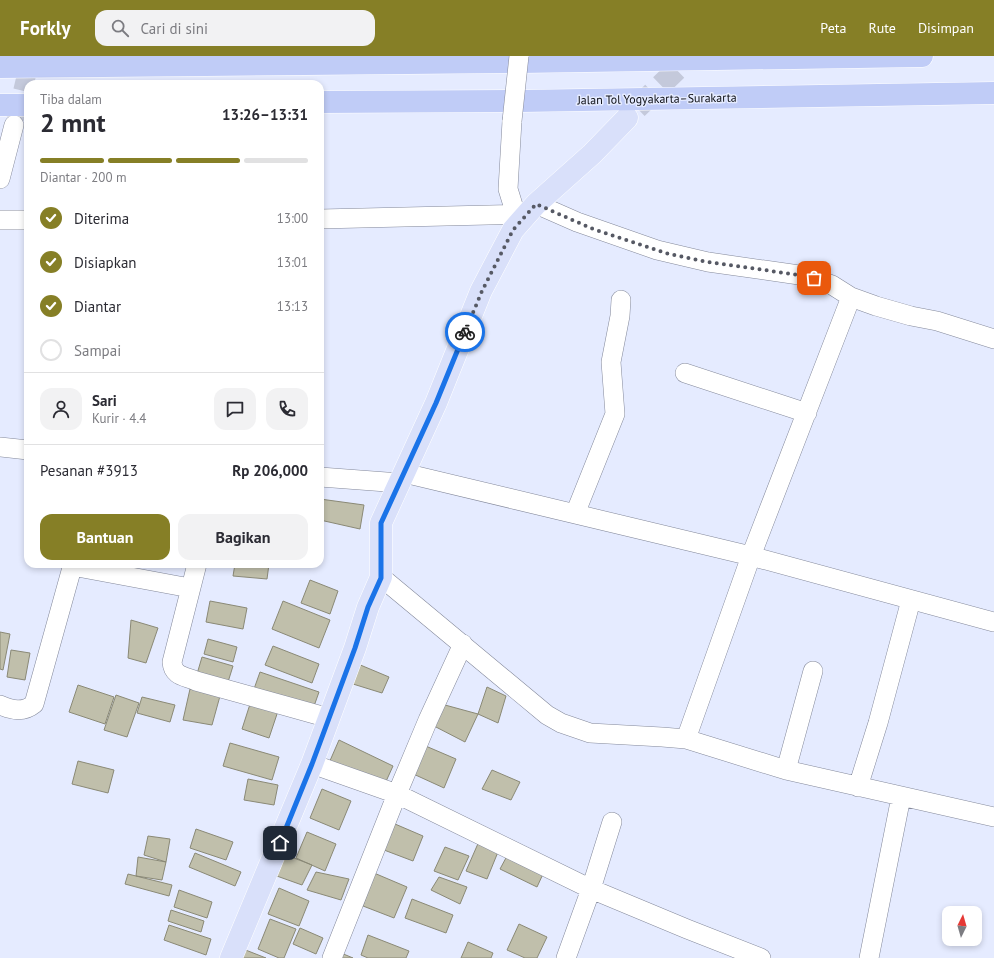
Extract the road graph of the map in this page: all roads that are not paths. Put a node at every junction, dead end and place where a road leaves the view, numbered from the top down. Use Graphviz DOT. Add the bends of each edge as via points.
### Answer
graph roads {
  1 [pos="519,56"];
  2 [pos="922,56"];
  3 [pos="0,67"];
  4 [pos="994,93"];
  5 [pos="324,102"];
  6 [pos="0,105"];
  7 [pos="24,105"];
  8 [pos="627,118"];
  9 [pos="14,124"];
  10 [pos="0,179"];
  11 [pos="526,211"];
  12 [pos="324,219"];
  13 [pos="0,220"];
  14 [pos="24,220"];
  15 [pos="852,297"];
  16 [pos="620,300"];
  17 [pos="994,339"];
  18 [pos="685,373"];
  19 [pos="807,413"];
  20 [pos="0,447"];
  21 [pos="24,450"];
  22 [pos="324,477"];
  23 [pos="402,478"];
  24 [pos="574,514"];
  25 [pos="751,556"];
  26 [pos="72,568"];
  27 [pos="88,568"];
  28 [pos="196,568"];
  29 [pos="381,578"];
  30 [pos="190,588"];
  31 [pos="911,600"];
  32 [pos="994,622"];
  33 [pos="463,644"];
  34 [pos="813,671"];
  35 [pos="0,705"];
  36 [pos="329,718"];
  37 [pos="686,740"];
  38 [pos="312,764"];
  39 [pos="786,770"];
  40 [pos="858,787"];
  41 [pos="397,794"];
  42 [pos="901,797"];
  43 [pos="994,817"];
  44 [pos="612,822"];
  45 [pos="591,889"];
  46 [pos="231,958"];
  47 [pos="332,958"];
  48 [pos="566,958"];
  49 [pos="761,958"];
  50 [pos="869,958"];
  1 -- 11 [label="street, bridge" via="508,189"];
  2 -- 3 [label="highway"];
  4 -- 5 [label="highway, Jalan Tol Yogyakarta–Surakarta"];
  6 -- 7 [label="highway"];
  8 -- 11 [label="main road" via="592,154"];
  9 -- 10 [label="street"];
  11 -- 12 [label="street"];
  11 -- 15 [label="street" via="588,227 657,250 708,262 806,276 832,285"];
  11 -- 23 [label="main road" via="513,230 482,291"];
  13 -- 14 [label="street"];
  15 -- 17 [label="street"];
  15 -- 19 [label="street"];
  16 -- 24 [label="street" via="620,316 611,362 615,414"];
  18 -- 19 [label="street"];
  19 -- 25 [label="street"];
  20 -- 21 [label="street"];
  22 -- 23 [label="street"];
  23 -- 24 [label="street"];
  23 -- 29 [label="main road" via="381,523"];
  24 -- 25 [label="street"];
  25 -- 31 [label="street"];
  25 -- 37 [label="street"];
  26 -- 35 [label="street" via="34,704 28,709 20,710"];
  27 -- 30 [label="street"];
  28 -- 30 [label="street"];
  29 -- 33 [label="street"];
  29 -- 36 [label="main road" via="368,607"];
  30 -- 36 [label="street" via="172,662 173,670 196,681"];
  31 -- 32 [label="street"];
  31 -- 40 [label="street"];
  33 -- 37 [label="street" via="547,715 561,723 590,733"];
  33 -- 41 [label="street"];
  34 -- 39 [label="street"];
  36 -- 38 [label="main road"];
  37 -- 39 [label="street"];
  38 -- 41 [label="street"];
  38 -- 46 [label="main road"];
  39 -- 40 [label="street"];
  40 -- 42 [label="street"];
  41 -- 45 [label="street"];
  41 -- 47 [label="street"];
  42 -- 43 [label="street"];
  42 -- 50 [label="street"];
  44 -- 45 [label="street"];
  45 -- 48 [label="street"];
  45 -- 49 [label="street"];
}
